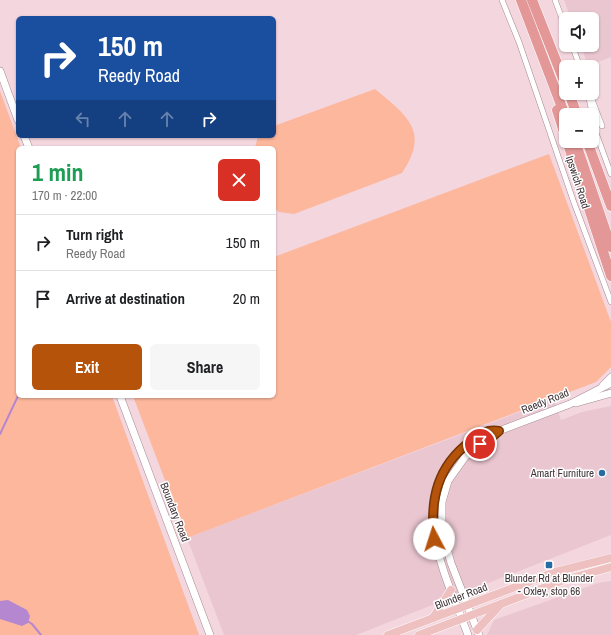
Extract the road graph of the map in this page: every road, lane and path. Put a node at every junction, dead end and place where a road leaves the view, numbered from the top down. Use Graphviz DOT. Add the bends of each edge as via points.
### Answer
graph roads {
  1 [pos="502,0"];
  2 [pos="521,0"];
  3 [pos="532,0"];
  4 [pos="555,0"];
  5 [pos="560,12"];
  6 [pos="559,68"];
  7 [pos="0,71"];
  8 [pos="554,85"];
  9 [pos="590,100"];
  10 [pos="592,100"];
  11 [pos="562,108"];
  12 [pos="16,115"];
  13 [pos="559,118"];
  14 [pos="602,126"];
  15 [pos="569,148"];
  16 [pos="576,148"];
  17 [pos="590,148"];
  18 [pos="611,174"];
  19 [pos="611,206"];
  20 [pos="611,247"];
  21 [pos="611,276"];
  22 [pos="611,302"];
  23 [pos="611,376"];
  24 [pos="611,383"];
  25 [pos="599,389"];
  26 [pos="611,393"];
  27 [pos="121,398"];
  28 [pos="570,404"];
  29 [pos="499,431"];
  30 [pos="611,558"];
  31 [pos="611,567"];
  32 [pos="451,590"];
  33 [pos="501,604"];
  34 [pos="467,605"];
  35 [pos="458,608"];
  36 [pos="472,615"];
  37 [pos="432,619"];
  38 [pos="462,619"];
  39 [pos="478,633"];
  40 [pos="210,635"];
  41 [pos="388,635"];
  42 [pos="419,635"];
  43 [pos="468,635"];
  1 -- 22 [label="street, Ipswich Road"];
  2 -- 8 [label="highway"];
  3 -- 6 [label="highway"];
  4 -- 5 [label="street"];
  7 -- 12 [label="main road"];
  8 -- 11 [label="highway"];
  8 -- 13 [label="highway" via="554,103"];
  9 -- 18 [label="street" via="596,133"];
  10 -- 14 [label="street"];
  15 -- 21 [label="highway"];
  16 -- 20 [label="highway"];
  17 -- 19 [label="highway"];
  23 -- 25 [label="street, Reedy Road"];
  24 -- 25 [label="main road, Reedy Road"];
  25 -- 28 [label="main road, Reedy Road"];
  26 -- 28 [label="main road"];
  27 -- 40 [label="main road, Boundary Road"];
  28 -- 29 [label="main road, Reedy Road"];
  29 -- 32 [label="main road, Reedy Road" via="490,430 481,434 457,453 446,468 435,492 434,539"];
  29 -- 34 [label="main road, Reedy Road" via="458,464 448,481 442,502 441,521 444,538"];
  30 -- 34 [label="main road, Blunder Road" via="561,570"];
  31 -- 33 [label="main road, Blunder Road" via="574,577"];
  32 -- 35 [label="main road, Reedy Road"];
  32 -- 37 [label="main road"];
  33 -- 36 [label="main road, Blunder Road"];
  33 -- 39 [label="main road"];
  34 -- 35 [label="main road, Blunder Road"];
  34 -- 36 [label="main road, Reedy Road"];
  35 -- 37 [label="main road, Blunder Road"];
  35 -- 38 [label="main road, Reedy Road"];
  36 -- 38 [label="main road, Blunder Road"];
  36 -- 39 [label="main road, Reedy Road"];
  37 -- 41 [label="main road, Blunder Road"];
  38 -- 42 [label="main road, Blunder Road"];
  38 -- 43 [label="main road, Reedy Road"];
}
